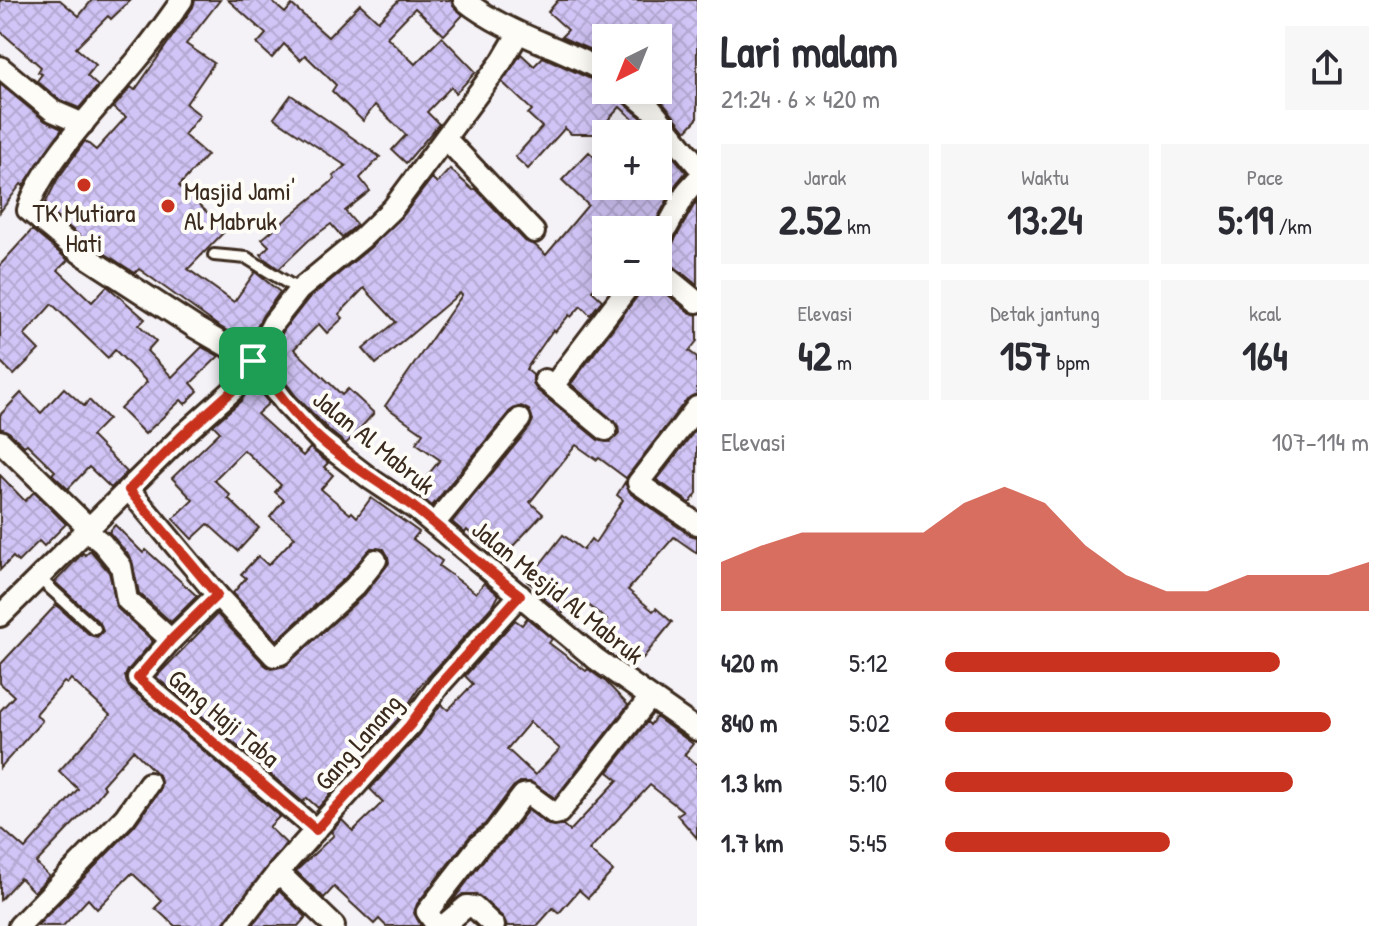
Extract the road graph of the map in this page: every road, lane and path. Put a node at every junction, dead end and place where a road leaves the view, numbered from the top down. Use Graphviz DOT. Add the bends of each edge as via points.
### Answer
graph roads {
  1 [pos="182,0"];
  2 [pos="464,0"];
  3 [pos="518,34"];
  4 [pos="592,66"];
  5 [pos="0,67"];
  6 [pos="645,104"];
  7 [pos="83,124"];
  8 [pos="446,139"];
  9 [pos="697,165"];
  10 [pos="697,180"];
  11 [pos="672,218"];
  12 [pos="534,232"];
  13 [pos="214,255"];
  14 [pos="672,281"];
  15 [pos="299,290"];
  16 [pos="620,296"];
  17 [pos="697,302"];
  18 [pos="253,361"];
  19 [pos="697,407"];
  20 [pos="520,419"];
  21 [pos="606,430"];
  22 [pos="0,441"];
  23 [pos="129,490"];
  24 [pos="434,524"];
  25 [pos="697,524"];
  26 [pos="88,529"];
  27 [pos="376,560"];
  28 [pos="39,578"];
  29 [pos="217,595"];
  30 [pos="520,595"];
  31 [pos="0,616"];
  32 [pos="95,629"];
  33 [pos="171,640"];
  34 [pos="649,699"];
  35 [pos="697,730"];
  36 [pos="149,783"];
  37 [pos="316,830"];
  38 [pos="278,872"];
  39 [pos="19,926"];
  40 [pos="236,926"];
  41 [pos="334,926"];
  42 [pos="437,926"];
  43 [pos="443,926"];
  44 [pos="494,926"];
  1 -- 7 [label="street"];
  2 -- 3 [label="street"];
  3 -- 4 [label="street"];
  3 -- 8 [label="street"];
  5 -- 7 [label="street" via="53,111"];
  6 -- 9 [label="street"];
  7 -- 18 [label="street" via="32,193 28,210 79,252"];
  8 -- 12 [label="street"];
  8 -- 15 [label="street" via="393,208"];
  10 -- 11 [label="street"];
  13 -- 15 [label="lane" via="247,258"];
  14 -- 17 [label="street"];
  15 -- 18 [label="street"];
  16 -- 21 [label="street" via="549,383"];
  18 -- 23 [label="street" via="232,391"];
  18 -- 24 [label="street, Jalan Al Mabruk" via="321,441"];
  19 -- 25 [label="street" via="638,483"];
  20 -- 24 [label="street"];
  22 -- 26 [label="street, Gang Haji Taba"];
  23 -- 26 [label="street"];
  23 -- 29 [label="street"];
  24 -- 30 [label="street, Jalan Mesjid Al Mabruk"];
  26 -- 28 [label="street"];
  26 -- 33 [label="street, Gang Haji Taba" via="121,566 127,600"];
  27 -- 29 [label="street" via="278,656"];
  28 -- 31 [label="street"];
  28 -- 32 [label="lane"];
  29 -- 33 [label="street, Gang Haji Taba"];
  30 -- 34 [label="street, Jalan Mesjid Al Mabruk"];
  30 -- 37 [label="street, Gang Lanang"];
  33 -- 37 [label="street, Gang Haji Taba" via="139,680"];
  34 -- 35 [label="street, Jalan Mesjid Al Mabruk"];
  34 -- 42 [label="street" via="559,813 523,795 427,912"];
  36 -- 39 [label="street" via="125,817"];
  37 -- 38 [label="street, Gang Lanang"];
  38 -- 40 [label="street, Gang Lanang"];
  38 -- 41 [label="street"];
  43 -- 44 [label="street" via="467,906"];
}
